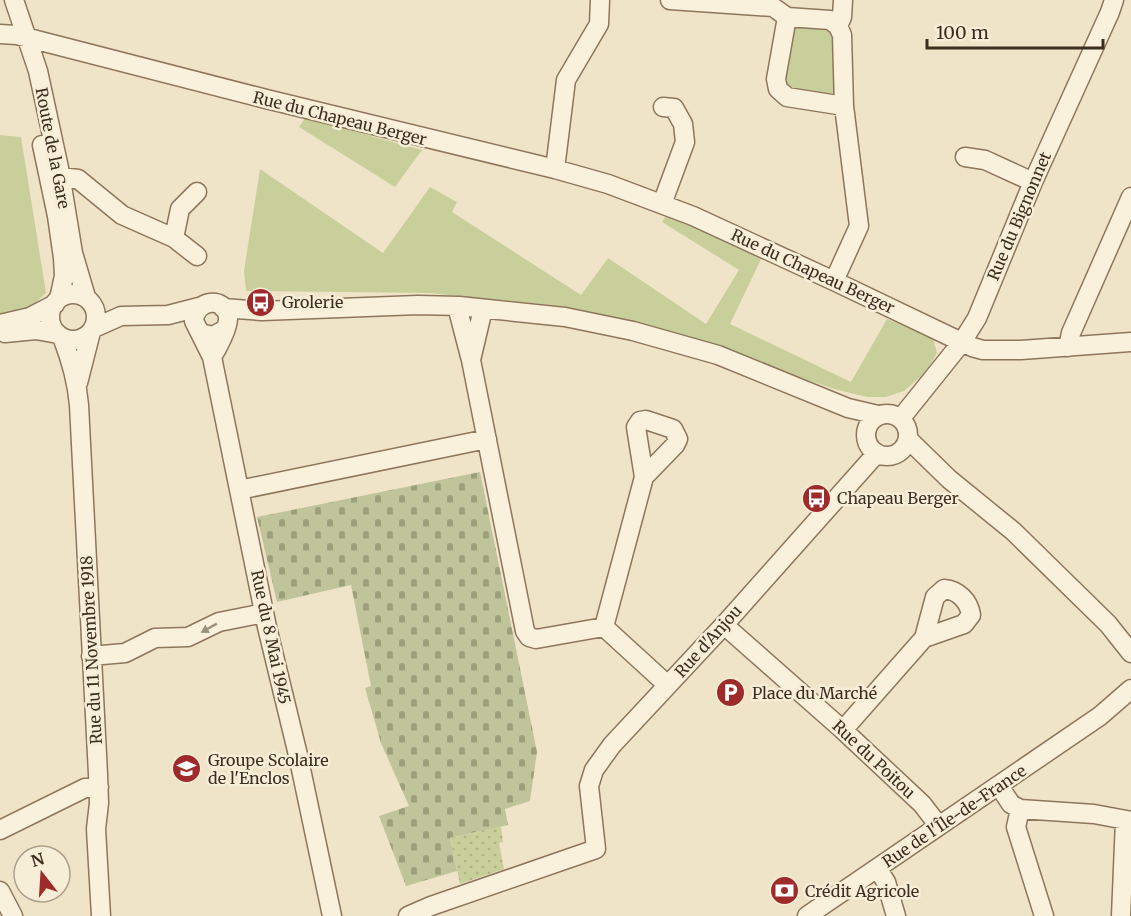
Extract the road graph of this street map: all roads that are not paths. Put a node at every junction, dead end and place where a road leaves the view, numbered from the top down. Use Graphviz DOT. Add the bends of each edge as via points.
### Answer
graph roads {
  1 [pos="13,0"];
  2 [pos="600,0"];
  3 [pos="670,0"];
  4 [pos="843,0"];
  5 [pos="1114,0"];
  6 [pos="787,16"];
  7 [pos="838,26"];
  8 [pos="15,35"];
  9 [pos="844,106"];
  10 [pos="663,107"];
  11 [pos="965,158"];
  12 [pos="555,169"];
  13 [pos="61,177"];
  14 [pos="1033,182"];
  15 [pos="196,192"];
  16 [pos="1131,197"];
  17 [pos="662,204"];
  18 [pos="174,238"];
  19 [pos="197,256"];
  20 [pos="834,281"];
  21 [pos="57,301"];
  22 [pos="90,301"];
  23 [pos="459,306"];
  24 [pos="199,307"];
  25 [pos="483,309"];
  26 [pos="168,315"];
  27 [pos="121,316"];
  28 [pos="225,320"];
  29 [pos="0,324"];
  30 [pos="197,329"];
  31 [pos="92,330"];
  32 [pos="0,334"];
  33 [pos="60,336"];
  34 [pos="962,342"];
  35 [pos="1131,342"];
  36 [pos="1068,347"];
  37 [pos="212,357"];
  38 [pos="471,360"];
  39 [pos="77,384"];
  40 [pos="798,388"];
  41 [pos="878,415"];
  42 [pos="901,418"];
  43 [pos="866,437"];
  44 [pos="487,439"];
  45 [pos="902,446"];
  46 [pos="877,453"];
  47 [pos="644,477"];
  48 [pos="239,490"];
  49 [pos="264,613"];
  50 [pos="1108,624"];
  51 [pos="724,625"];
  52 [pos="604,627"];
  53 [pos="924,638"];
  54 [pos="1131,638"];
  55 [pos="1131,653"];
  56 [pos="91,656"];
  57 [pos="670,683"];
  58 [pos="1131,689"];
  59 [pos="1131,702"];
  60 [pos="1100,716"];
  61 [pos="843,730"];
  62 [pos="999,786"];
  63 [pos="99,787"];
  64 [pos="1020,809"];
  65 [pos="1128,820"];
  66 [pos="939,826"];
  67 [pos="0,830"];
  68 [pos="878,868"];
  69 [pos="0,891"];
  70 [pos="13,916"];
  71 [pos="101,916"];
  72 [pos="332,916"];
  73 [pos="408,916"];
  74 [pos="807,916"];
  75 [pos="896,916"];
  76 [pos="1044,916"];
  77 [pos="1121,916"];
  1 -- 8 [label="street, Route de la Gare"];
  2 -- 12 [label="street" via="599,24 566,80"];
  3 -- 6 [label="street" via="773,7"];
  4 -- 7 [label="street"];
  5 -- 14 [label="street, Rue du Bignonnet"];
  6 -- 7 [label="street" via="830,21"];
  6 -- 9 [label="street" via="776,79 778,89 787,98"];
  7 -- 9 [label="street" via="842,35"];
  8 -- 12 [label="street, Rue du Chapeau Berger"];
  8 -- 13 [label="street, Route de la Gare" via="38,71"];
  8 -- 21 [label="street, Route de la Gare" via="28,73 57,216 64,276"];
  9 -- 20 [label="street" via="859,226"];
  10 -- 17 [label="street" via="674,108 683,124 685,142"];
  11 -- 14 [label="street" via="985,160"];
  12 -- 17 [label="street, Rue du Chapeau Berger"];
  13 -- 18 [label="street" via="78,178 122,215"];
  13 -- 22 [label="street, Route de la Gare" via="73,253"];
  14 -- 34 [label="street, Rue du Bignonnet" via="977,318"];
  15 -- 18 [label="street" via="180,209"];
  16 -- 36 [label="street"];
  17 -- 20 [label="street, Rue du Chapeau Berger"];
  18 -- 19 [label="street"];
  20 -- 34 [label="street, Rue du Chapeau Berger"];
  21 -- 22 [label="street" via="70,294"];
  21 -- 29 [label="street" via="30,317"];
  21 -- 33 [label="street" via="50,320"];
  22 -- 27 [label="street"];
  22 -- 31 [label="street" via="97,318"];
  23 -- 25 [label="street"];
  23 -- 28 [label="street" via="262,311"];
  23 -- 38 [label="street"];
  24 -- 26 [label="street"];
  24 -- 28 [label="street" via="211,302"];
  24 -- 30 [label="street" via="194,316"];
  25 -- 38 [label="street"];
  25 -- 40 [label="street" via="565,317 633,331 718,356"];
  26 -- 27 [label="street"];
  26 -- 30 [label="street"];
  27 -- 31 [label="street"];
  28 -- 30 [label="street" via="213,336"];
  28 -- 37 [label="street"];
  30 -- 37 [label="street, Rue du 8 Mai 1945"];
  31 -- 33 [label="street" via="78,340"];
  31 -- 39 [label="street, Rue du 11 Novembre 1918"];
  32 -- 33 [label="street" via="36,330"];
  33 -- 39 [label="street, Rue du 11 Novembre 1918"];
  34 -- 36 [label="street, Rue du Chapeau Berger" via="982,350"];
  34 -- 42 [label="street, Rue du Bignonnet"];
  35 -- 36 [label="street, Rue du Chapeau Berger"];
  37 -- 48 [label="street, Rue du 8 Mai 1945"];
  38 -- 44 [label="street"];
  39 -- 56 [label="street, Rue du 11 Novembre 1918"];
  40 -- 41 [label="street"];
  40 -- 43 [label="street" via="851,421"];
  41 -- 42 [label="street" via="887,413"];
  41 -- 43 [label="street" via="867,427"];
  42 -- 45 [label="street" via="907,427"];
  43 -- 46 [label="street"];
  44 -- 48 [label="street"];
  44 -- 52 [label="street" via="525,631 536,639"];
  45 -- 46 [label="street" via="885,456"];
  45 -- 50 [label="street" via="1014,531"];
  46 -- 51 [label="street, Rue d'Anjou"];
  47 -- 52 [label="street"];
  48 -- 49 [label="street, Rue du 8 Mai 1945"];
  49 -- 56 [label="street, one-way" via="219,622 188,637 155,638 125,653"];
  49 -- 72 [label="street, Rue du 8 Mai 1945"];
  50 -- 54 [label="street"];
  50 -- 55 [label="street"];
  51 -- 57 [label="street, Rue d'Anjou"];
  51 -- 61 [label="street, Rue du Poitou"];
  52 -- 57 [label="street"];
  53 -- 61 [label="street"];
  56 -- 63 [label="street, Rue du 11 Novembre 1918"];
  57 -- 73 [label="street, Rue d'Anjou" via="594,770 589,786 596,849"];
  58 -- 60 [label="street, Rue de l'Île-de-France"];
  59 -- 60 [label="street, Rue de l'Île-de-France"];
  60 -- 62 [label="street, Rue de l'Île-de-France"];
  61 -- 66 [label="street, Rue du Poitou" via="922,804"];
  62 -- 64 [label="street" via="1011,804"];
  62 -- 66 [label="street, Rue de l'Île-de-France"];
  63 -- 67 [label="street" via="85,788"];
  63 -- 71 [label="street, Rue du 11 Novembre 1918" via="96,829"];
  64 -- 65 [label="street"];
  64 -- 76 [label="street" via="1016,827"];
  65 -- 77 [label="street"];
  66 -- 68 [label="street, Rue de l'Île-de-France"];
  68 -- 74 [label="street, Rue de l'Île-de-France"];
  68 -- 75 [label="street"];
  69 -- 70 [label="street"];
}
